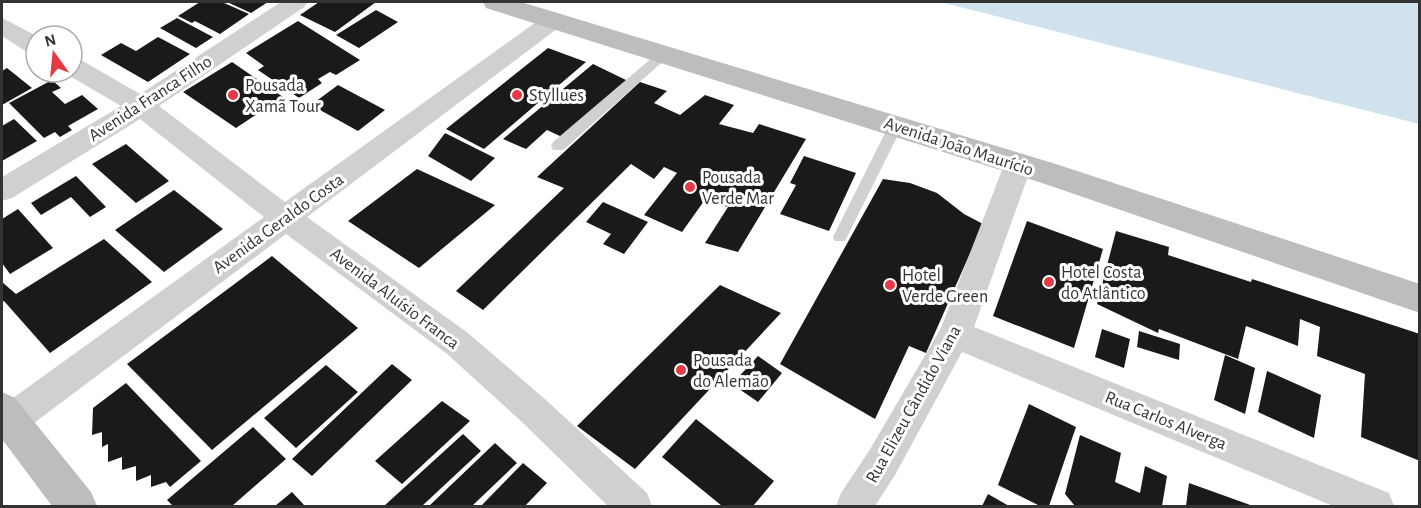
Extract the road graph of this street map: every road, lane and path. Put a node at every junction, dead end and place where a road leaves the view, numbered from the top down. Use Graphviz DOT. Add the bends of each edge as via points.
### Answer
graph roads {
  1 [pos="296,2"];
  2 [pos="495,2"];
  3 [pos="555,20"];
  4 [pos="2,26"];
  5 [pos="24,38"];
  6 [pos="664,54"];
  7 [pos="84,73"];
  8 [pos="141,106"];
  9 [pos="896,125"];
  10 [pos="558,146"];
  11 [pos="1018,165"];
  12 [pos="2,190"];
  13 [pos="286,218"];
  14 [pos="840,237"];
  15 [pos="1419,299"];
  16 [pos="955,334"];
  17 [pos="4,419"];
  18 [pos="77,507"];
  19 [pos="634,507"];
  20 [pos="854,507"];
  21 [pos="1376,507"];
  1 -- 8 [label="street, Avenida Franca Filho"];
  2 -- 3 [label="main road, Avenida João Maurício"];
  3 -- 6 [label="main road, Avenida João Maurício"];
  3 -- 13 [label="street, Avenida Geraldo Costa"];
  4 -- 5 [label="street"];
  6 -- 9 [label="main road, Avenida João Maurício"];
  6 -- 10 [label="lane"];
  7 -- 8 [label="street, Avenida Aluísio Franca"];
  8 -- 12 [label="street, Avenida Franca Filho"];
  8 -- 13 [label="street, Avenida Aluísio Franca"];
  9 -- 11 [label="main road, Avenida João Maurício"];
  9 -- 14 [label="lane"];
  11 -- 15 [label="main road, Avenida João Maurício"];
  11 -- 16 [label="street, Rua Elizeu Cândido Viana"];
  13 -- 17 [label="street, Avenida Geraldo Costa"];
  13 -- 19 [label="street, Avenida Aluísio Franca" via="457,343"];
  16 -- 20 [label="street, Rua Elizeu Cândido Viana"];
  16 -- 21 [label="street, Rua Carlos Alverga"];
  17 -- 18 [label="main road"];
}
